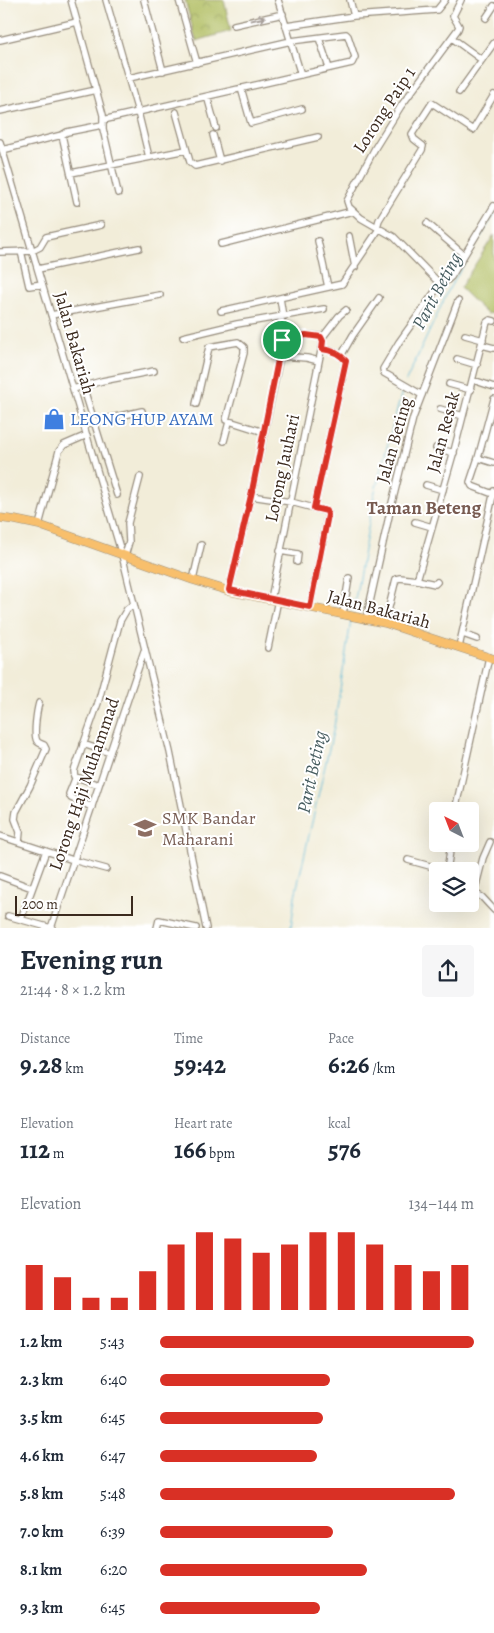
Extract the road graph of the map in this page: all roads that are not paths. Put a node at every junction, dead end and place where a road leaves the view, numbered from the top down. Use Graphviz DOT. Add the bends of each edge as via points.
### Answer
graph roads {
  1 [pos="70,0"];
  2 [pos="106,0"];
  3 [pos="144,0"];
  4 [pos="179,0"];
  5 [pos="278,0"];
  6 [pos="350,0"];
  7 [pos="445,0"];
  8 [pos="461,0"];
  9 [pos="494,6"];
  10 [pos="283,14"];
  11 [pos="354,16"];
  12 [pos="486,18"];
  13 [pos="77,22"];
  14 [pos="234,25"];
  15 [pos="286,26"];
  16 [pos="319,38"];
  17 [pos="452,38"];
  18 [pos="0,40"];
  19 [pos="291,42"];
  20 [pos="494,42"];
  21 [pos="482,60"];
  22 [pos="196,63"];
  23 [pos="329,68"];
  24 [pos="163,71"];
  25 [pos="301,75"];
  26 [pos="129,78"];
  27 [pos="241,88"];
  28 [pos="96,90"];
  29 [pos="459,92"];
  30 [pos="207,96"];
  31 [pos="494,96"];
  32 [pos="302,110"];
  33 [pos="0,111"];
  34 [pos="138,112"];
  35 [pos="176,112"];
  36 [pos="103,122"];
  37 [pos="216,128"];
  38 [pos="62,135"];
  39 [pos="213,135"];
  40 [pos="318,137"];
  41 [pos="0,142"];
  42 [pos="2,150"];
  43 [pos="186,150"];
  44 [pos="149,157"];
  45 [pos="220,161"];
  46 [pos="111,165"];
  47 [pos="71,173"];
  48 [pos="118,193"];
  49 [pos="77,202"];
  50 [pos="494,206"];
  51 [pos="353,211"];
  52 [pos="427,223"];
  53 [pos="101,225"];
  54 [pos="378,228"];
  55 [pos="349,236"];
  56 [pos="318,241"];
  57 [pos="221,244"];
  58 [pos="140,248"];
  59 [pos="32,251"];
  60 [pos="0,252"];
  61 [pos="21,252"];
  62 [pos="464,255"];
  63 [pos="355,267"];
  64 [pos="38,269"];
  65 [pos="42,284"];
  66 [pos="442,286"];
  67 [pos="328,287"];
  68 [pos="160,295"];
  69 [pos="280,298"];
  70 [pos="379,298"];
  71 [pos="458,301"];
  72 [pos="324,309"];
  73 [pos="346,310"];
  74 [pos="221,311"];
  75 [pos="51,315"];
  76 [pos="282,317"];
  77 [pos="494,321"];
  78 [pos="465,335"];
  79 [pos="183,337"];
  80 [pos="282,340"];
  81 [pos="483,342"];
  82 [pos="322,343"];
  83 [pos="494,348"];
  84 [pos="280,356"];
  85 [pos="341,356"];
  86 [pos="457,359"];
  87 [pos="319,361"];
  88 [pos="477,365"];
  89 [pos="154,372"];
  90 [pos="473,380"];
  91 [pos="449,384"];
  92 [pos="83,386"];
  93 [pos="494,387"];
  94 [pos="73,389"];
  95 [pos="471,390"];
  96 [pos="422,394"];
  97 [pos="494,399"];
  98 [pos="196,404"];
  99 [pos="440,409"];
  100 [pos="142,411"];
  101 [pos="463,416"];
  102 [pos="228,421"];
  103 [pos="94,422"];
  104 [pos="84,424"];
  105 [pos="491,425"];
  106 [pos="264,432"];
  107 [pos="87,435"];
  108 [pos="224,441"];
  109 [pos="436,448"];
  110 [pos="454,453"];
  111 [pos="478,458"];
  112 [pos="494,463"];
  113 [pos="140,477"];
  114 [pos="112,478"];
  115 [pos="100,481"];
  116 [pos="426,485"];
  117 [pos="443,490"];
  118 [pos="493,493"];
  119 [pos="117,495"];
  120 [pos="251,496"];
  121 [pos="291,502"];
  122 [pos="314,508"];
  123 [pos="0,518"];
  124 [pos="415,522"];
  125 [pos="39,525"];
  126 [pos="432,527"];
  127 [pos="201,546"];
  128 [pos="280,551"];
  129 [pos="124,556"];
  130 [pos="297,562"];
  131 [pos="349,578"];
  132 [pos="193,580"];
  133 [pos="417,580"];
  134 [pos="437,582"];
  135 [pos="229,590"];
  136 [pos="274,600"];
  137 [pos="134,604"];
  138 [pos="310,607"];
  139 [pos="342,614"];
  140 [pos="366,620"];
  141 [pos="385,623"];
  142 [pos="463,634"];
  143 [pos="476,639"];
  144 [pos="459,647"];
  145 [pos="268,648"];
  146 [pos="145,649"];
  147 [pos="492,658"];
  148 [pos="39,703"];
  149 [pos="83,744"];
  150 [pos="110,754"];
  151 [pos="74,776"];
  152 [pos="99,785"];
  153 [pos="457,802"];
  154 [pos="92,807"];
  155 [pos="0,836"];
  156 [pos="19,842"];
  157 [pos="490,842"];
  158 [pos="46,851"];
  159 [pos="73,860"];
  160 [pos="408,860"];
  161 [pos="429,867"];
  162 [pos="106,869"];
  163 [pos="479,870"];
  164 [pos="0,876"];
  165 [pos="32,888"];
  166 [pos="479,896"];
  167 [pos="494,910"];
  168 [pos="8,916"];
  169 [pos="21,919"];
  170 [pos="51,928"];
  171 [pos="157,928"];
  172 [pos="196,928"];
  173 [pos="206,928"];
  1 -- 13 [label="street"];
  2 -- 26 [label="street"];
  3 -- 24 [label="street"];
  4 -- 22 [label="street"];
  5 -- 10 [label="street"];
  6 -- 11 [label="street"];
  7 -- 11 [label="street" via="437,10"];
  8 -- 17 [label="street" via="453,12 459,27"];
  9 -- 12 [label="street"];
  14 -- 10 [label="street, one-way"];
  10 -- 15 [label="street"];
  11 -- 15 [label="street"];
  13 -- 18 [label="street"];
  13 -- 28 [label="street"];
  15 -- 19 [label="street"];
  16 -- 19 [label="street"];
  16 -- 23 [label="street"];
  16 -- 23 [label="street" via="348,36 355,60"];
  17 -- 21 [label="street"];
  17 -- 51 [label="street, Lorong Paip 1" via="374,148 347,201"];
  19 -- 22 [label="street"];
  19 -- 25 [label="street"];
  20 -- 21 [label="street"];
  21 -- 29 [label="street"];
  22 -- 24 [label="street"];
  23 -- 25 [label="street"];
  24 -- 26 [label="street"];
  25 -- 27 [label="street"];
  26 -- 34 [label="street"];
  27 -- 30 [label="street"];
  27 -- 32 [label="street" via="251,123"];
  28 -- 33 [label="street"];
  28 -- 36 [label="street"];
  30 -- 34 [label="street"];
  30 -- 37 [label="street"];
  31 -- 54 [label="street" via="473,130 432,103 412,134 423,146 422,150 379,220"];
  34 -- 36 [label="street"];
  34 -- 44 [label="street"];
  35 -- 43 [label="street"];
  36 -- 38 [label="street"];
  36 -- 46 [label="street"];
  38 -- 42 [label="street"];
  38 -- 47 [label="street"];
  39 -- 45 [label="street"];
  40 -- 45 [label="street"];
  41 -- 42 [label="street, Jalan Bakariah"];
  42 -- 59 [label="street, Jalan Bakariah"];
  43 -- 44 [label="street"];
  43 -- 45 [label="street" via="195,166"];
  44 -- 46 [label="street"];
  46 -- 47 [label="street"];
  46 -- 48 [label="street"];
  47 -- 49 [label="street"];
  50 -- 62 [label="street"];
  51 -- 54 [label="street"];
  51 -- 57 [label="street"];
  52 -- 62 [label="street"];
  53 -- 59 [label="street" via="46,238 40,247"];
  54 -- 63 [label="street"];
  54 -- 66 [label="street" via="394,237"];
  55 -- 63 [label="street"];
  56 -- 67 [label="street"];
  58 -- 64 [label="street"];
  59 -- 61 [label="street"];
  59 -- 64 [label="street, Jalan Bakariah"];
  60 -- 61 [label="street"];
  61 -- 65 [label="street" via="29,286"];
  62 -- 66 [label="street"];
  63 -- 67 [label="street" via="342,284"];
  64 -- 65 [label="street, Jalan Bakariah"];
  65 -- 75 [label="street, Jalan Bakariah"];
  66 -- 96 [label="street" via="436,290 382,370"];
  67 -- 69 [label="street"];
  68 -- 75 [label="street"];
  69 -- 74 [label="street"];
  69 -- 76 [label="street"];
  70 -- 85 [label="street"];
  71 -- 96 [label="street, Jalan Beting"];
  72 -- 76 [label="street"];
  73 -- 82 [label="street"];
  75 -- 94 [label="street, Jalan Bakariah"];
  76 -- 79 [label="street"];
  76 -- 80 [label="street"];
  77 -- 81 [label="street, Jalan Resak" via="487,322"];
  78 -- 81 [label="street"];
  80 -- 82 [label="street" via="306,335"];
  80 -- 84 [label="street"];
  81 -- 83 [label="street"];
  81 -- 88 [label="street, Jalan Resak"];
  82 -- 85 [label="street"];
  82 -- 87 [label="street, Lorong Jauhari"];
  84 -- 87 [label="street"];
  84 -- 106 [label="street"];
  85 -- 122 [label="street" via="346,361"];
  86 -- 88 [label="street"];
  87 -- 121 [label="street, Lorong Jauhari"];
  88 -- 90 [label="street, Jalan Resak"];
  89 -- 92 [label="street"];
  90 -- 93 [label="street"];
  90 -- 95 [label="street, Jalan Resak"];
  91 -- 95 [label="street"];
  92 -- 94 [label="street"];
  92 -- 103 [label="street"];
  94 -- 104 [label="street, Jalan Bakariah"];
  95 -- 101 [label="street, Jalan Resak"];
  96 -- 140 [label="street, Jalan Beting" via="397,482"];
  97 -- 105 [label="street"];
  98 -- 102 [label="street" via="209,347 238,342 245,350"];
  99 -- 101 [label="street"];
  100 -- 103 [label="street"];
  101 -- 110 [label="street, Jalan Resak"];
  102 -- 106 [label="street"];
  102 -- 108 [label="street"];
  103 -- 104 [label="street"];
  103 -- 114 [label="street"];
  104 -- 107 [label="street, Jalan Bakariah"];
  105 -- 111 [label="street"];
  106 -- 120 [label="street"];
  107 -- 115 [label="street, Jalan Bakariah"];
  107 -- 125 [label="street" via="64,444 58,451"];
  109 -- 110 [label="street"];
  110 -- 117 [label="street, Jalan Resak"];
  111 -- 112 [label="street"];
  111 -- 118 [label="street" via="470,484"];
  113 -- 129 [label="street" via="128,523 129,542"];
  114 -- 115 [label="street"];
  114 -- 119 [label="street"];
  115 -- 129 [label="street, Jalan Bakariah"];
  116 -- 117 [label="street"];
  117 -- 126 [label="street, Jalan Resak"];
  118 -- 142 [label="street"];
  120 -- 121 [label="street"];
  120 -- 135 [label="street"];
  121 -- 122 [label="street"];
  121 -- 128 [label="street, Lorong Jauhari"];
  122 -- 138 [label="street" via="327,511 328,515"];
  123 -- 125 [label="main road"];
  124 -- 126 [label="street"];
  125 -- 129 [label="main road"];
  126 -- 133 [label="street, Jalan Resak"];
  127 -- 132 [label="street"];
  128 -- 130 [label="street" via="298,554"];
  128 -- 136 [label="street, Lorong Jauhari"];
  129 -- 132 [label="main road, Jalan Bakariah"];
  129 -- 137 [label="street"];
  131 -- 139 [label="street"];
  132 -- 135 [label="main road, Jalan Bakariah"];
  133 -- 134 [label="street"];
  133 -- 141 [label="street" via="396,579"];
  135 -- 136 [label="main road, Jalan Bakariah"];
  136 -- 138 [label="main road, Jalan Bakariah"];
  136 -- 145 [label="street, Lorong Jauhari"];
  137 -- 146 [label="street"];
  137 -- 149 [label="street" via="120,621 98,703"];
  138 -- 139 [label="main road, Jalan Bakariah"];
  139 -- 140 [label="main road, Jalan Bakariah"];
  140 -- 141 [label="main road, Jalan Bakariah"];
  141 -- 144 [label="main road, Jalan Bakariah"];
  142 -- 143 [label="street"];
  142 -- 144 [label="street"];
  144 -- 147 [label="main road, Jalan Bakariah"];
  146 -- 150 [label="street, Lorong Haji Muhammad"];
  146 -- 173 [label="street"];
  147 -- 153 [label="street"];
  148 -- 156 [label="street" via="36,739 46,749 16,812"];
  149 -- 150 [label="street"];
  149 -- 151 [label="street"];
  150 -- 152 [label="street, Lorong Haji Muhammad"];
  151 -- 152 [label="street"];
  151 -- 154 [label="street" via="68,796"];
  152 -- 154 [label="street, Lorong Haji Muhammad"];
  154 -- 159 [label="street, Lorong Haji Muhammad"];
  155 -- 156 [label="street"];
  156 -- 158 [label="street"];
  157 -- 163 [label="street"];
  158 -- 159 [label="street"];
  158 -- 165 [label="street"];
  159 -- 162 [label="street"];
  159 -- 170 [label="street, Lorong Haji Muhammad"];
  160 -- 161 [label="street"];
  164 -- 165 [label="street"];
  165 -- 169 [label="street"];
  166 -- 167 [label="street"];
  168 -- 169 [label="street"];
  169 -- 170 [label="street"];
  171 -- 172 [label="street" via="159,920"];
}
